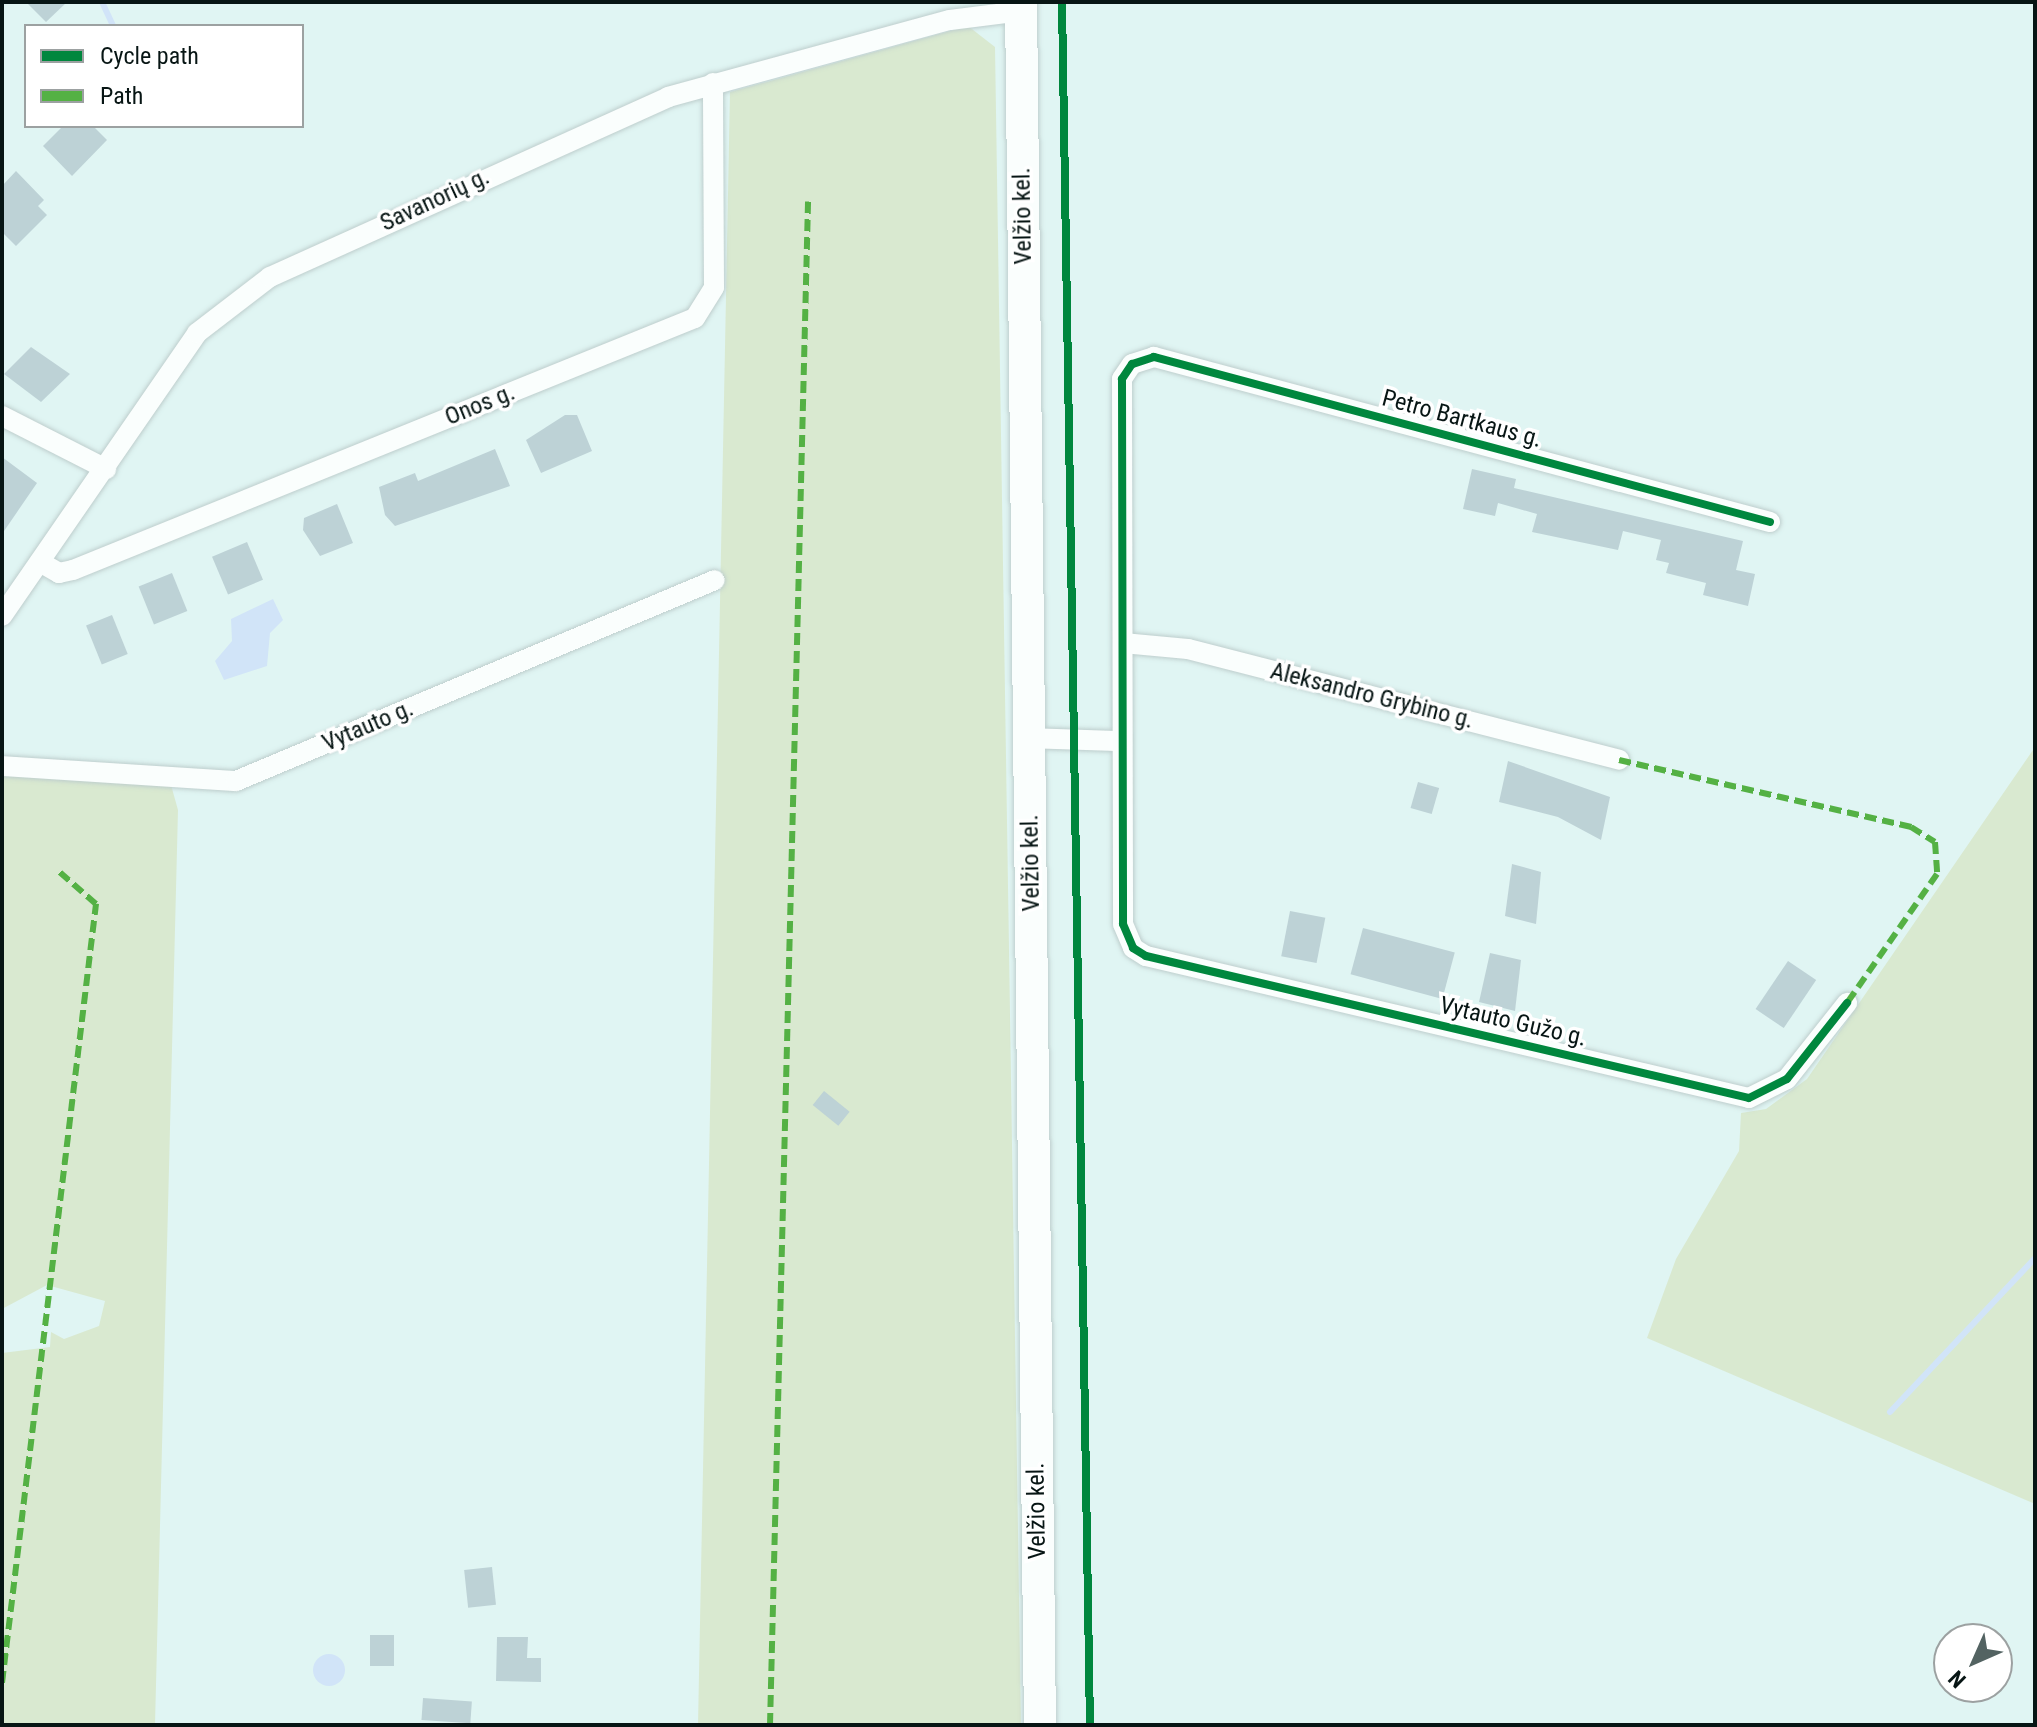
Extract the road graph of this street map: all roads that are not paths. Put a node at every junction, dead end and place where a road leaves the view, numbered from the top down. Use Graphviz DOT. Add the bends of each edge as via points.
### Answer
graph roads {
  1 [pos="1021,6"];
  2 [pos="713,83"];
  3 [pos="2,416"];
  4 [pos="106,469"];
  5 [pos="1770,522"];
  6 [pos="40,562"];
  7 [pos="715,580"];
  8 [pos="2,616"];
  9 [pos="1123,643"];
  10 [pos="1029,738"];
  11 [pos="1121,741"];
  12 [pos="1619,760"];
  13 [pos="2,766"];
  14 [pos="1847,1003"];
  15 [pos="1040,1725"];
  1 -- 2 [label="street, Savanorių g."];
  1 -- 10 [label="main road, Velžio kel."];
  2 -- 4 [label="street, Savanorių g." via="606,121 251,289 197,333"];
  2 -- 6 [label="street, Onos g." via="714,287 695,318 73,570 59,573"];
  3 -- 4 [label="street"];
  4 -- 6 [label="street, Savanorių g."];
  5 -- 9 [label="street, Petro Bartkaus g." via="1142,359 1122,379"];
  6 -- 8 [label="street, Savanorių g."];
  7 -- 13 [label="street, Vytauto g." via="236,781"];
  9 -- 11 [label="street"];
  9 -- 12 [label="street, Aleksandro Grybino g." via="1188,649"];
  10 -- 11 [label="street"];
  10 -- 15 [label="main road, Velžio kel."];
  11 -- 14 [label="street, Vytauto Gužo g." via="1123,924 1133,948 1749,1098 1787,1079"];
}
